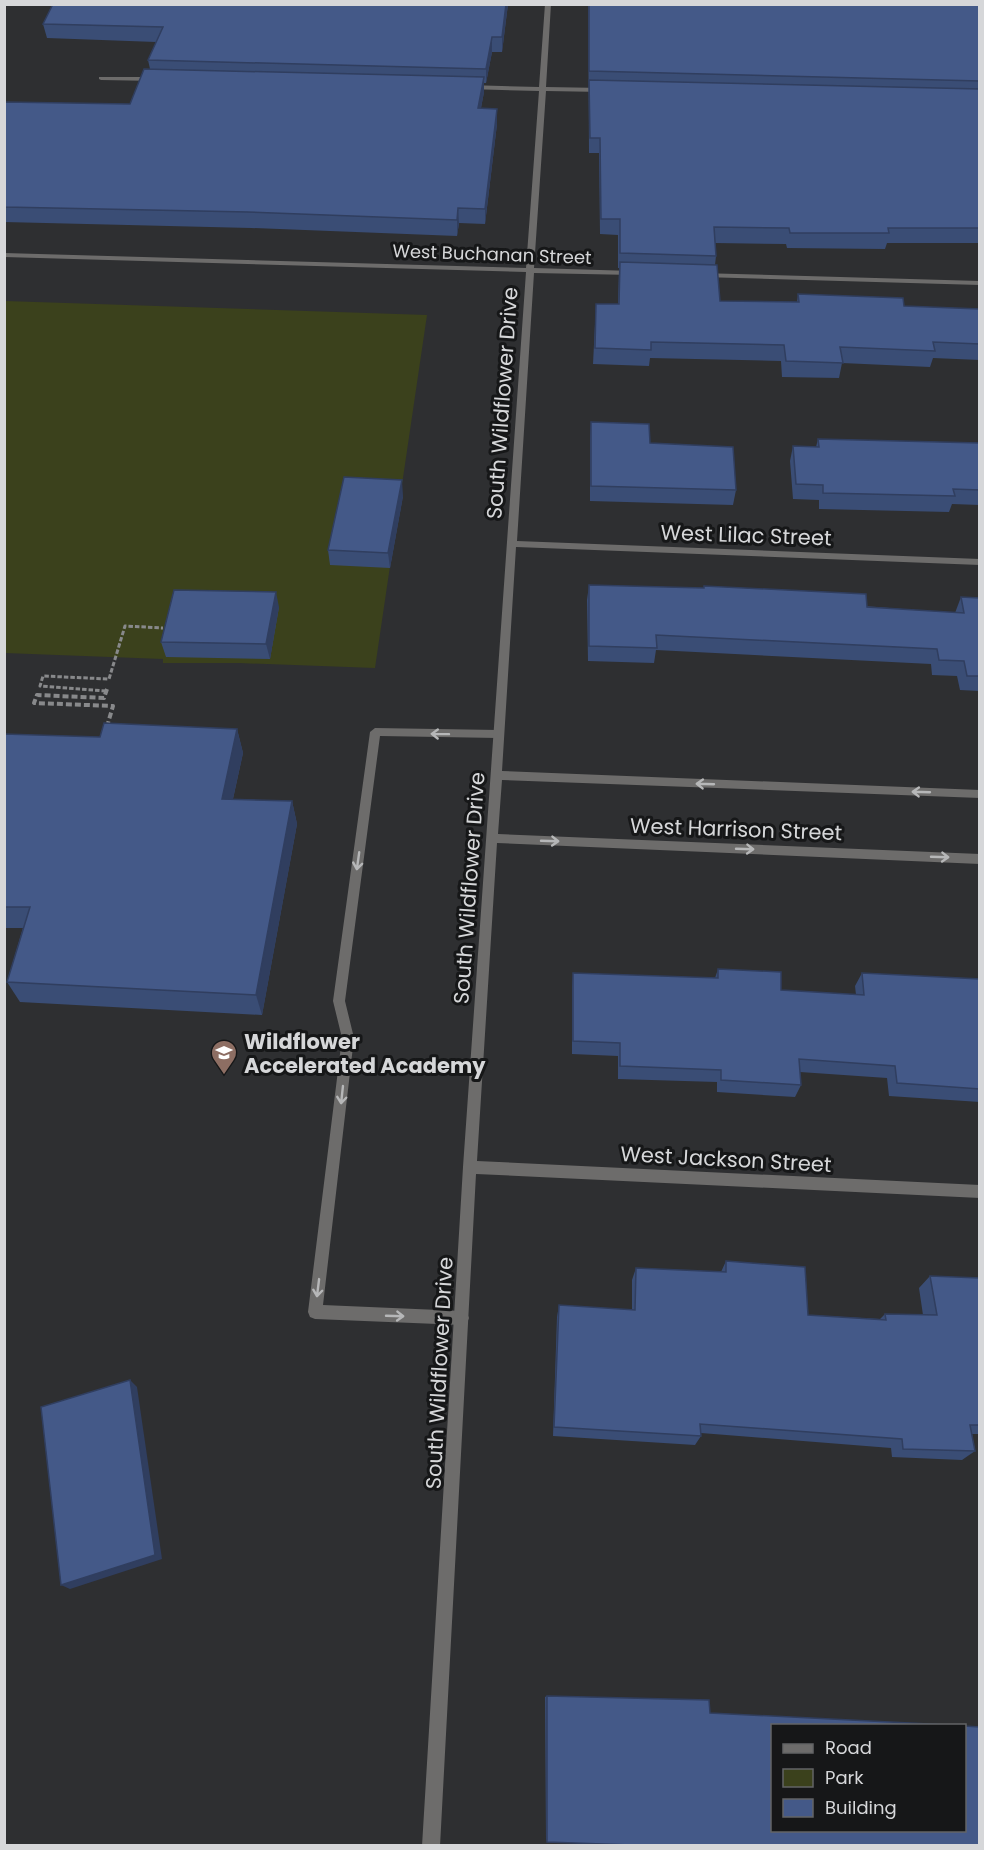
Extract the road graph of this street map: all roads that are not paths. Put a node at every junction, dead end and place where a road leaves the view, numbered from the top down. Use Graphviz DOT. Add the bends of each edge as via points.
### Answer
graph roads {
  1 [pos="548,4"];
  2 [pos="101,78"];
  3 [pos="161,80"];
  4 [pos="460,87"];
  5 [pos="543,89"];
  6 [pos="612,91"];
  7 [pos="4,255"];
  8 [pos="531,270"];
  9 [pos="646,273"];
  10 [pos="694,274"];
  11 [pos="980,283"];
  12 [pos="511,544"];
  13 [pos="980,562"];
  14 [pos="498,734"];
  15 [pos="496,775"];
  16 [pos="980,794"];
  17 [pos="492,838"];
  18 [pos="980,859"];
  19 [pos="470,1167"];
  20 [pos="980,1192"];
  21 [pos="462,1318"];
  22 [pos="431,1845"];
  1 -- 5 [label="street, South Wildflower Drive"];
  2 -- 3 [label="street"];
  4 -- 5 [label="street"];
  5 -- 6 [label="street"];
  5 -- 8 [label="street, South Wildflower Drive"];
  7 -- 8 [label="street, West Buchanan Street"];
  8 -- 9 [label="street, West Buchanan Street"];
  8 -- 12 [label="street, South Wildflower Drive"];
  10 -- 11 [label="street"];
  12 -- 13 [label="street, West Lilac Street"];
  12 -- 14 [label="street, South Wildflower Drive"];
  14 -- 15 [label="street, South Wildflower Drive"];
  14 -- 21 [label="street, one-way" via="375,732 339,1001 348,1038 315,1312"];
  16 -- 15 [label="street, West Harrison Street, one-way"];
  15 -- 17 [label="street, South Wildflower Drive"];
  17 -- 18 [label="street, West Harrison Street, one-way"];
  17 -- 19 [label="street, South Wildflower Drive"];
  19 -- 20 [label="street, West Jackson Street"];
  19 -- 21 [label="street, South Wildflower Drive"];
  21 -- 22 [label="street, South Wildflower Drive"];
}
